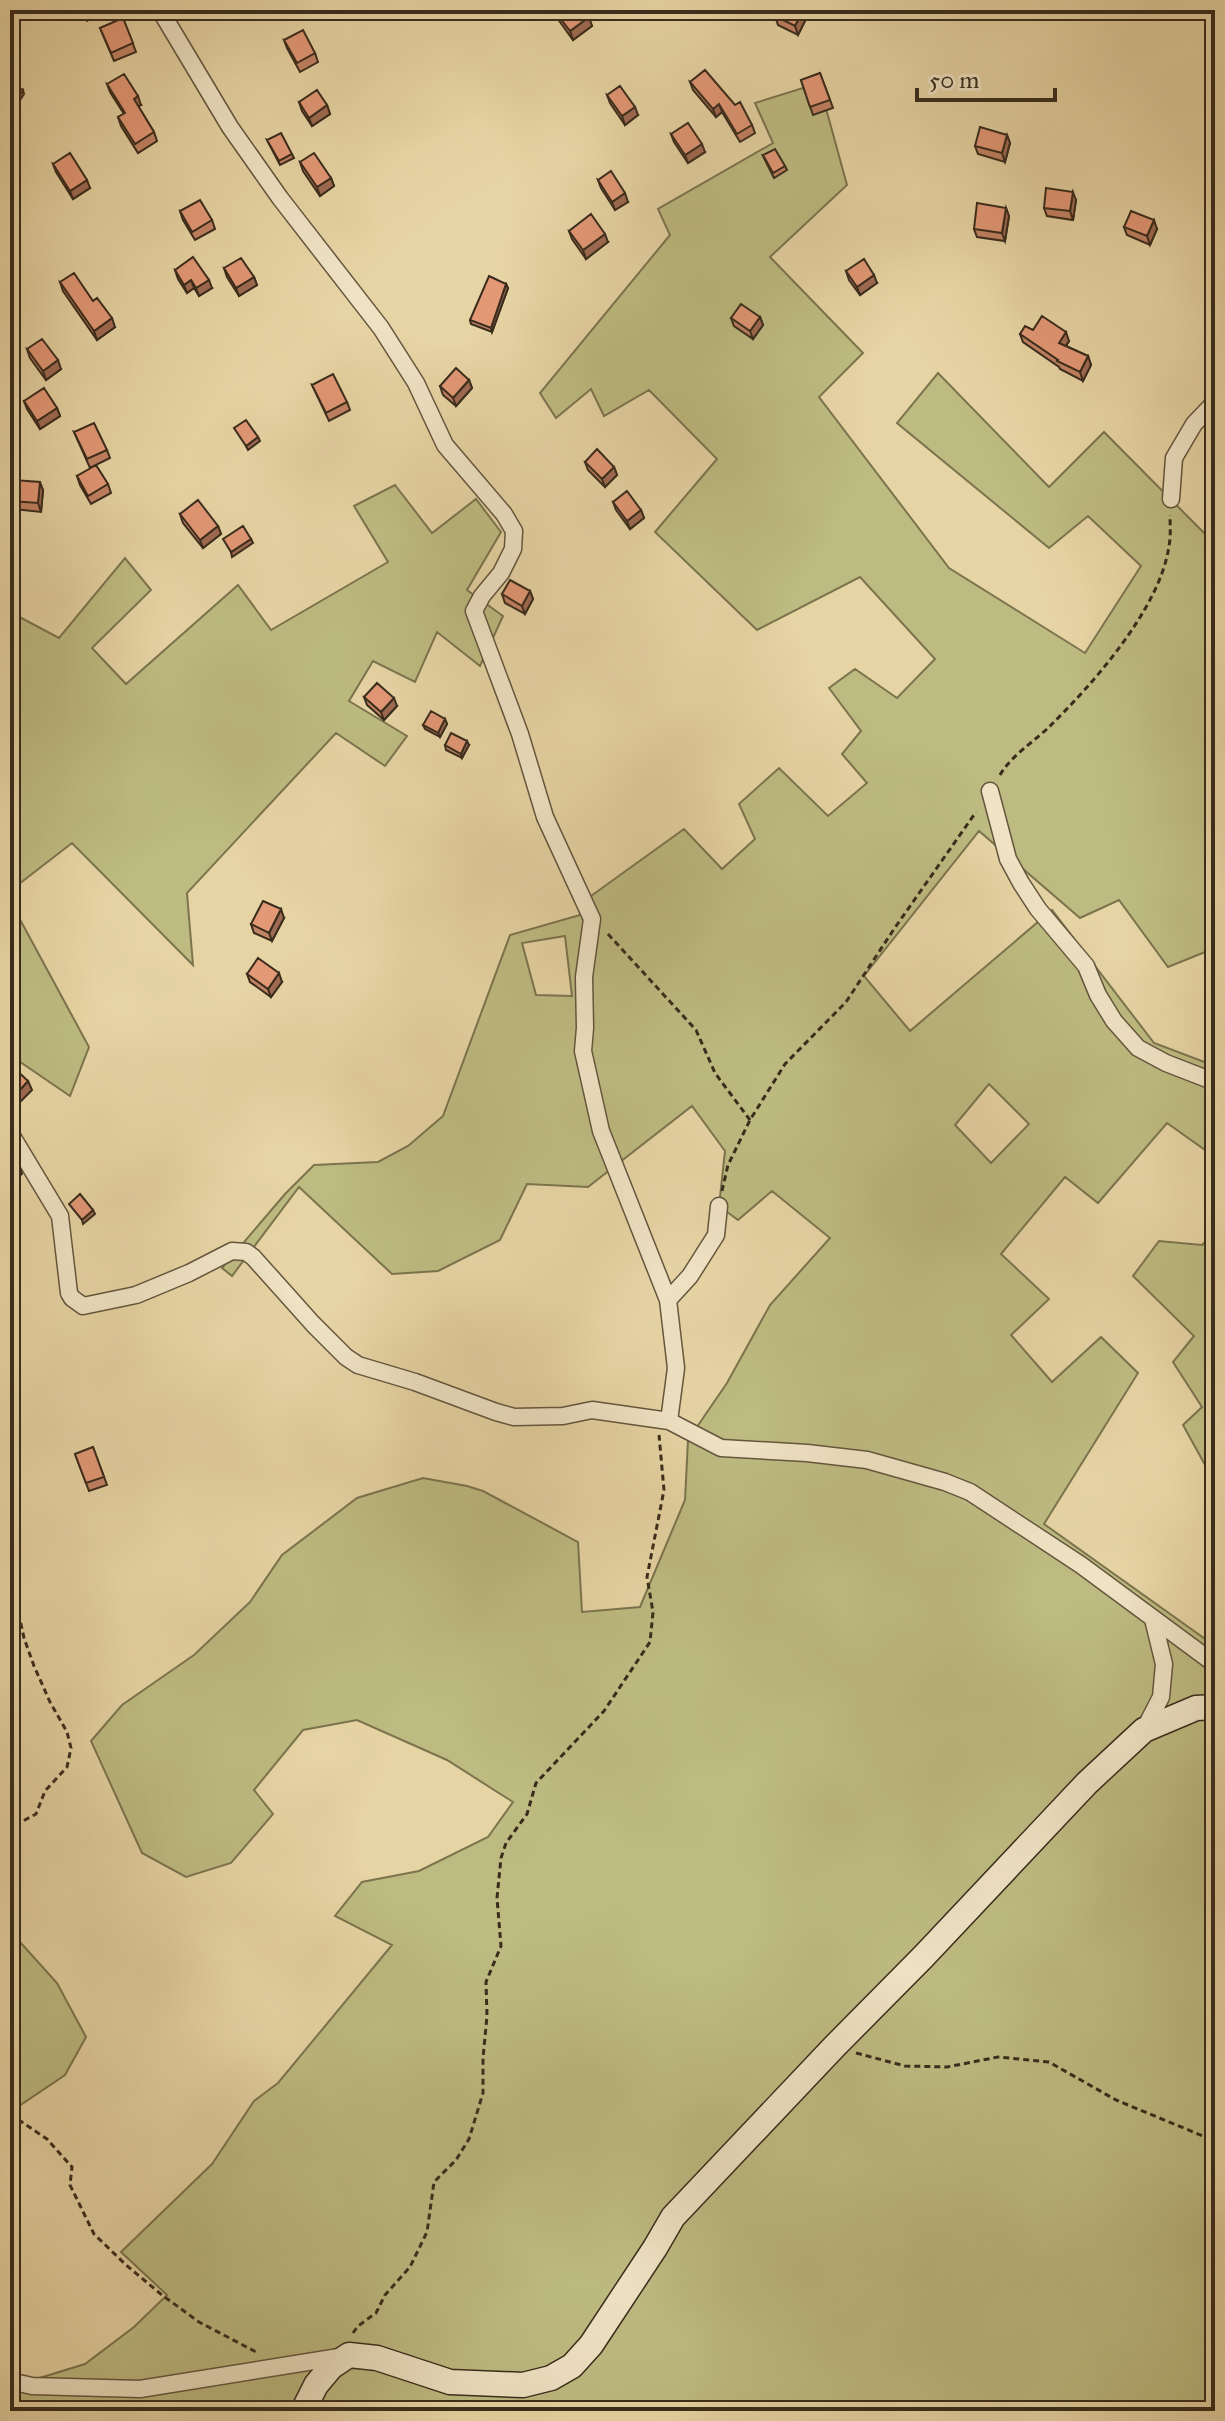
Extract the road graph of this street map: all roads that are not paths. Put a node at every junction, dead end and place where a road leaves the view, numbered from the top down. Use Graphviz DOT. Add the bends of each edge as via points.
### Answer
graph roads {
  1 [pos="160,10"];
  2 [pos="1215,402"];
  3 [pos="1171,499"];
  4 [pos="990,791"];
  5 [pos="1215,1082"];
  6 [pos="10,1133"];
  7 [pos="719,1206"];
  8 [pos="668,1300"];
  9 [pos="663,1420"];
  10 [pos="1153,1619"];
  11 [pos="1215,1664"];
  12 [pos="1215,1707"];
  13 [pos="1144,1730"];
  14 [pos="349,2355"];
  15 [pos="10,2381"];
  16 [pos="303,2411"];
  1 -- 8 [label="street" via="230,127 381,328 416,383 445,445 514,531 513,549 474,611 545,817 592,919 584,977 583,1051 601,1131"];
  2 -- 3 [label="street" via="1174,458"];
  4 -- 5 [label="street" via="1008,859 1038,909 1086,966 1114,1021 1138,1048"];
  6 -- 9 [label="street" via="60,1216 69,1293 83,1306 136,1295 232,1251 246,1252 358,1365 514,1417 592,1410"];
  7 -- 8 [label="street" via="716,1235"];
  8 -- 9 [label="street" via="676,1368"];
  9 -- 10 [label="street" via="721,1448 867,1460 970,1492"];
  10 -- 11 [label="street"];
  10 -- 13 [label="street" via="1164,1664 1161,1697"];
  12 -- 13 [label="street" via="1196,1708"];
  13 -- 14 [label="street" via="1087,1783 673,2217 572,2366 523,2385 450,2382 377,2358"];
  14 -- 15 [label="street" via="140,2389"];
  14 -- 16 [label="street" via="316,2385"];
}
